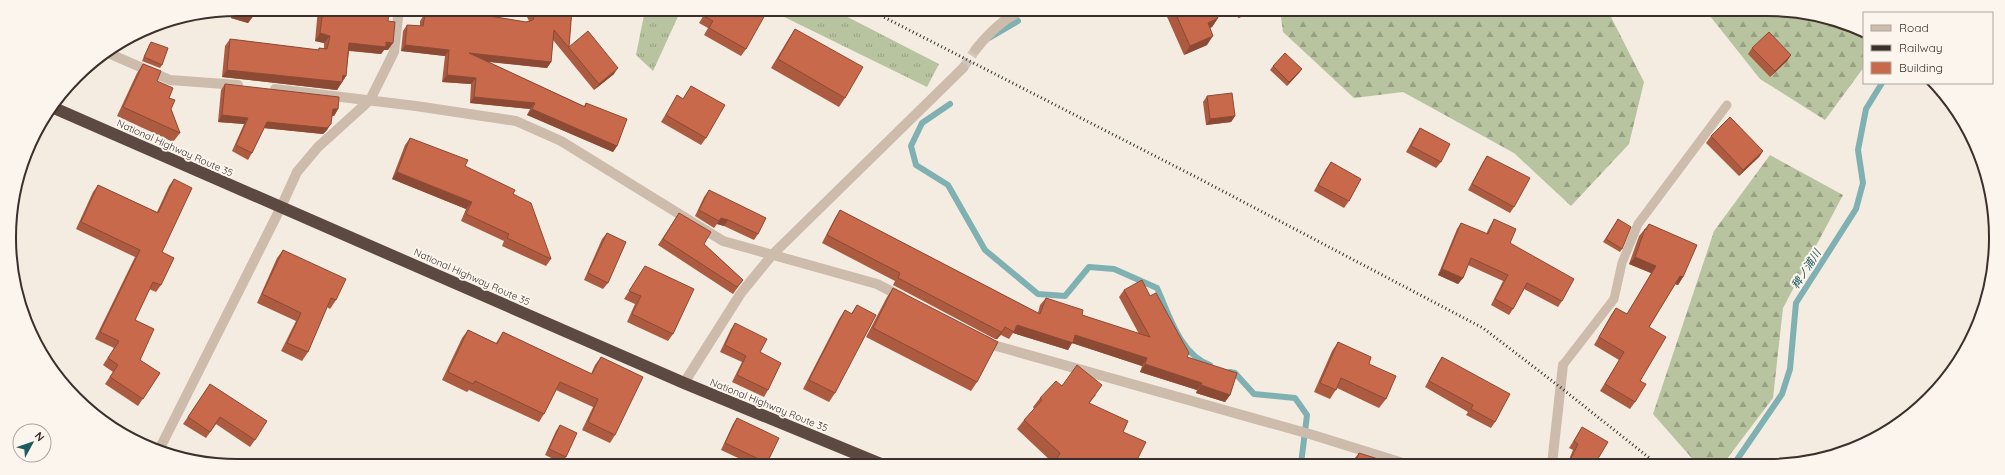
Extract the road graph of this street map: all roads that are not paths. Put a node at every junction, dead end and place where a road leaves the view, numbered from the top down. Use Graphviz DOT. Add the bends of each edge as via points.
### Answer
graph roads {
  1 [pos="398,16"];
  2 [pos="1012,16"];
  3 [pos="976,48"];
  4 [pos="112,55"];
  5 [pos="963,68"];
  6 [pos="248,86"];
  7 [pos="263,88"];
  8 [pos="370,100"];
  9 [pos="1727,105"];
  10 [pos="57,109"];
  11 [pos="281,207"];
  12 [pos="772,255"];
  13 [pos="911,302"];
  14 [pos="973,334"];
  15 [pos="1564,365"];
  16 [pos="684,382"];
  17 [pos="161,445"];
  18 [pos="869,459"];
  19 [pos="1390,459"];
  20 [pos="1553,459"];
  1 -- 8 [label="street" via="394,52"];
  2 -- 3 [label="street" via="991,30"];
  4 -- 6 [label="street" via="170,80"];
  5 -- 12 [label="street"];
  7 -- 8 [label="street"];
  8 -- 11 [label="street" via="318,147 297,172"];
  8 -- 12 [label="street" via="516,120 561,141 723,241"];
  9 -- 15 [label="lane" via="1638,224 1622,263 1614,299"];
  10 -- 11 [label="highway, National Highway Route 35"];
  11 -- 16 [label="highway, National Highway Route 35"];
  11 -- 17 [label="street"];
  12 -- 13 [label="street" via="877,284"];
  12 -- 16 [label="street" via="741,293"];
  14 -- 19 [label="street" via="993,345"];
  15 -- 20 [label="street"];
  16 -- 18 [label="highway, National Highway Route 35"];
}
